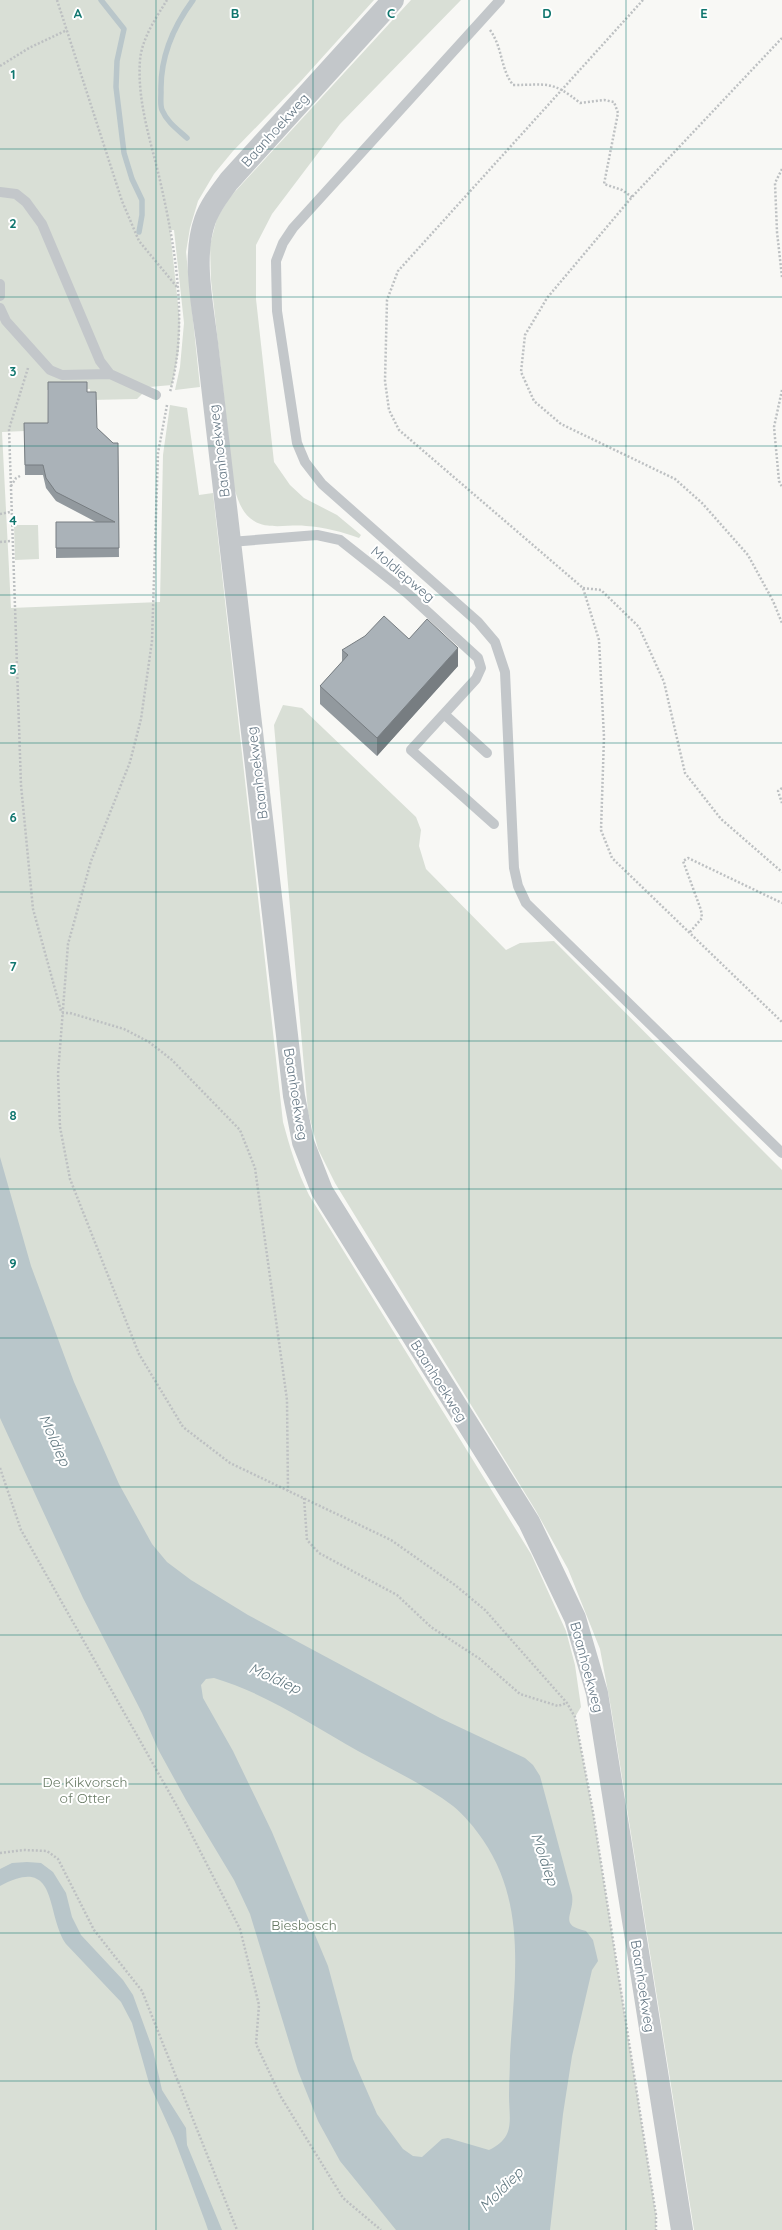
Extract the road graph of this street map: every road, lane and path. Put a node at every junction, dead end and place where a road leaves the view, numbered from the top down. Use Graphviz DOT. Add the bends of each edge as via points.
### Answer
graph roads {
  1 [pos="57,0"];
  2 [pos="168,0"];
  3 [pos="393,0"];
  4 [pos="500,0"];
  5 [pos="643,0"];
  6 [pos="483,19"];
  7 [pos="67,30"];
  8 [pos="782,38"];
  9 [pos="0,66"];
  10 [pos="562,88"];
  11 [pos="782,169"];
  12 [pos="0,192"];
  13 [pos="632,197"];
  14 [pos="782,277"];
  15 [pos="0,284"];
  16 [pos="177,287"];
  17 [pos="0,296"];
  18 [pos="0,308"];
  19 [pos="33,351"];
  20 [pos="110,374"];
  21 [pos="782,390"];
  22 [pos="156,395"];
  23 [pos="20,476"];
  24 [pos="782,486"];
  25 [pos="10,489"];
  26 [pos="10,512"];
  27 [pos="0,514"];
  28 [pos="12,541"];
  29 [pos="0,542"];
  30 [pos="230,542"];
  31 [pos="583,588"];
  32 [pos="782,623"];
  33 [pos="444,714"];
  34 [pos="487,753"];
  35 [pos="782,788"];
  36 [pos="782,803"];
  37 [pos="494,824"];
  38 [pos="782,872"];
  39 [pos="782,903"];
  40 [pos="690,932"];
  41 [pos="62,1013"];
  42 [pos="782,1022"];
  43 [pos="782,1153"];
  44 [pos="0,1468"];
  45 [pos="288,1491"];
  46 [pos="304,1498"];
  47 [pos="567,1703"];
  48 [pos="0,1853"];
  49 [pos="237,2230"];
  50 [pos="381,2230"];
  51 [pos="656,2230"];
  52 [pos="682,2230"];
  1 -- 7 [label="path"];
  2 -- 16 [label="path" via="149,29 140,59 142,107 168,216"];
  3 -- 30 [label="street, Baanhoekweg" via="229,181 214,200 205,220 199,243 199,268"];
  4 -- 6 [label="lane"];
  5 -- 10 [label="path"];
  6 -- 10 [label="path" via="498,42 506,76 512,85 551,85"];
  6 -- 43 [label="lane" via="293,228 283,243 276,261 277,311 297,443 305,462 322,484 478,622 495,642 505,672 514,868 518,886 526,903"];
  7 -- 9 [label="path" via="29,48"];
  7 -- 16 [label="path" via="122,201 139,241"];
  8 -- 13 [label="path"];
  10 -- 13 [label="path" via="580,103 604,100 614,102 618,113 604,184 622,190"];
  10 -- 31 [label="path" via="398,271 387,300 385,381 389,410 399,430"];
  11 -- 14 [label="path" via="775,183"];
  12 -- 20 [label="lane" via="16,194 26,202 42,224 100,361"];
  13 -- 32 [label="path" via="547,298 525,335 521,372 534,401 561,424 675,479 702,503 748,555 774,601"];
  15 -- 17 [label="lane"];
  16 -- 41 [label="path" via="179,350 158,453 152,641 141,720 130,762 91,861 68,944"];
  18 -- 19 [label="lane" via="6,321"];
  19 -- 20 [label="lane" via="50,370 62,375"];
  19 -- 25 [label="path" via="9,429"];
  20 -- 22 [label="lane"];
  21 -- 24 [label="path" via="774,428 779,481"];
  23 -- 25 [label="path"];
  25 -- 26 [label="path"];
  26 -- 27 [label="path"];
  26 -- 28 [label="path"];
  28 -- 29 [label="path"];
  28 -- 41 [label="path" via="21,785 33,909"];
  30 -- 33 [label="lane, Moldiepweg" via="317,535 340,540 407,593 478,658 480,668 476,679"];
  30 -- 52 [label="street, Baanhoekweg" via="294,1096 303,1142 310,1165 333,1211 529,1522 575,1618 597,1693"];
  31 -- 38 [label="path" via="601,590 640,627 664,682 685,773 721,819"];
  31 -- 40 [label="path" via="598,640 604,737 601,830 612,858"];
  33 -- 34 [label="lane"];
  33 -- 37 [label="lane, Moldiepweg" via="412,750"];
  35 -- 36 [label="path" via="778,791"];
  39 -- 40 [label="path" via="688,858 683,861 702,918"];
  40 -- 42 [label="path"];
  41 -- 45 [label="path" via="58,1074 60,1127 70,1179 139,1354 183,1427 230,1463"];
  41 -- 45 [label="path" via="124,1029 149,1042 172,1060 209,1097 240,1130 247,1144 255,1168 287,1400"];
  44 -- 50 [label="path" via="21,1530 178,1808 240,1929 259,2004 256,2044 281,2097 343,2198"];
  45 -- 46 [label="path"];
  46 -- 47 [label="path" via="391,1540 455,1585 485,1610"];
  46 -- 47 [label="path" via="307,1540 319,1553 397,1595 431,1627 480,1659 520,1694 558,1706"];
  47 -- 51 [label="path" via="575,1717 593,1812 656,2215"];
  48 -- 49 [label="path" via="23,1850 47,1851 58,1859 94,1930 142,1991"];
}
